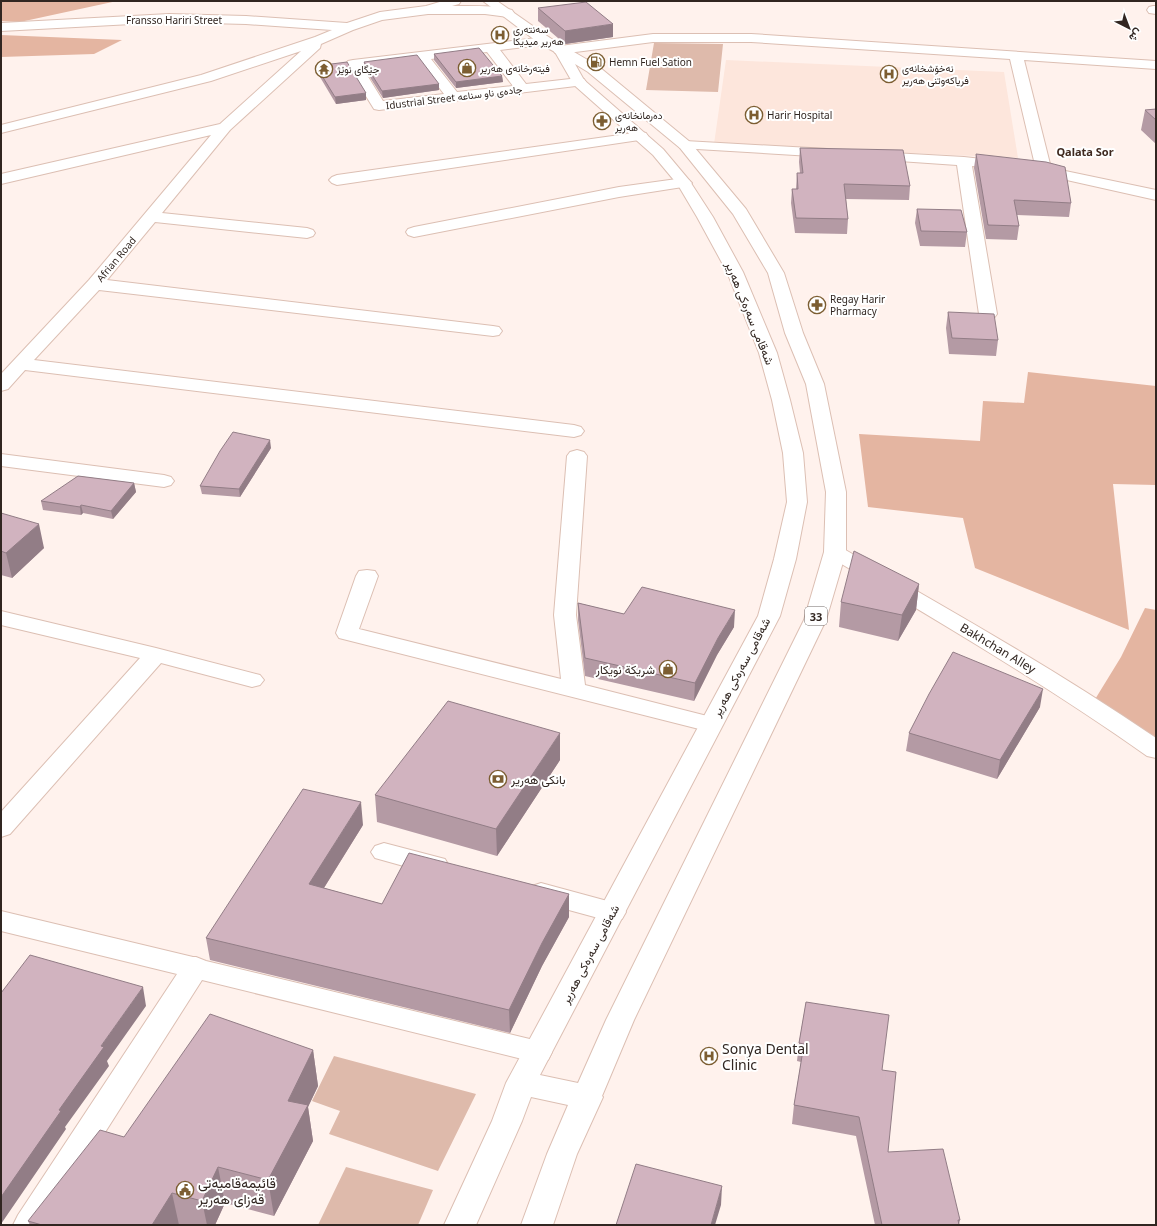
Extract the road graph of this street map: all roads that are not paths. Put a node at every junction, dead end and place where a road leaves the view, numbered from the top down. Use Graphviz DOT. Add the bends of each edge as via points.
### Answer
graph roads {
  1 [pos="455,1"];
  2 [pos="489,1"];
  3 [pos="428,10"];
  4 [pos="508,13"];
  5 [pos="348,26"];
  6 [pos="1,27"];
  7 [pos="320,40"];
  8 [pos="553,45"];
  9 [pos="490,47"];
  10 [pos="1016,54"];
  11 [pos="422,56"];
  12 [pos="1156,56"];
  13 [pos="1140,63"];
  14 [pos="1156,65"];
  15 [pos="579,82"];
  16 [pos="523,89"];
  17 [pos="453,97"];
  18 [pos="225,127"];
  19 [pos="1,129"];
  20 [pos="641,136"];
  21 [pos="685,145"];
  22 [pos="844,154"];
  23 [pos="860,155"];
  24 [pos="964,161"];
  25 [pos="1044,170"];
  26 [pos="337,180"];
  27 [pos="684,183"];
  28 [pos="3,186"];
  29 [pos="1156,195"];
  30 [pos="150,218"];
  31 [pos="414,232"];
  32 [pos="308,233"];
  33 [pos="95,284"];
  34 [pos="988,314"];
  35 [pos="492,332"];
  36 [pos="20,364"];
  37 [pos="1,385"];
  38 [pos="574,431"];
  39 [pos="577,456"];
  40 [pos="1,460"];
  41 [pos="164,481"];
  42 [pos="835,552"];
  43 [pos="367,576"];
  44 [pos="1,618"];
  45 [pos="156,655"];
  46 [pos="252,680"];
  47 [pos="574,690"];
  48 [pos="711,724"];
  49 [pos="1156,750"];
  50 [pos="1,828"];
  51 [pos="384,852"];
  52 [pos="460,872"];
  53 [pos="522,888"];
  54 [pos="613,912"];
  55 [pos="1,921"];
  56 [pos="196,967"];
  57 [pos="538,1052"];
  58 [pos="521,1083"];
  59 [pos="588,1097"];
  60 [pos="29,1225"];
  61 [pos="460,1225"];
  62 [pos="538,1225"];
  1 -- 3 [label="street"];
  2 -- 4 [label="street, 33"];
  3 -- 4 [label="street" via="485,10"];
  3 -- 5 [label="street" via="380,16"];
  4 -- 8 [label="street, 33"];
  5 -- 6 [label="street, Fransso Hariri Street" via="246,20 144,19"];
  5 -- 7 [label="street"];
  7 -- 18 [label="street, Afrian Road"];
  7 -- 19 [label="street" via="206,78"];
  8 -- 9 [label="street, Idustrial Street جادەی ناو سناعە"];
  8 -- 10 [label="street, Idustrial Street جادەی ناو سناعە" via="686,37 751,38"];
  8 -- 15 [label="street, شەقامی سەرەکی هەریر / 33"];
  8 -- 21 [label="street, 33" via="593,69"];
  9 -- 11 [label="street, Idustrial Street جادەی ناو سناعە"];
  9 -- 16 [label="street"];
  10 -- 13 [label="street, Idustrial Street جادەی ناو سناعە"];
  10 -- 25 [label="street"];
  11 -- 17 [label="street"];
  11 -- 17 [label="street, Idustrial Street جادەی ناو سناعە" via="353,64 379,106"];
  12 -- 13 [label="street"];
  13 -- 14 [label="street, Idustrial Street جادەی ناو سناعە"];
  15 -- 16 [label="street, Idustrial Street جادەی ناو سناعە"];
  15 -- 20 [label="street, شەقامی سەرەکی هەریر / 33"];
  16 -- 17 [label="street, Idustrial Street جادەی ناو سناعە"];
  18 -- 28 [label="street" via="25,174"];
  18 -- 30 [label="street, Afrian Road"];
  20 -- 26 [label="street"];
  20 -- 27 [label="street, شەقامی سەرەکی هەریر / 33"];
  21 -- 22 [label="street"];
  21 -- 42 [label="street, 33" via="740,212 776,273 794,333 816,392 836,492"];
  23 -- 24 [label="street"];
  24 -- 25 [label="street"];
  24 -- 34 [label="street"];
  25 -- 29 [label="street"];
  27 -- 31 [label="street" via="619,192"];
  27 -- 48 [label="street, شەقامی سەرەکی هەریر / 33" via="735,272 768,354 793,453 798,502 786,558 769,616"];
  30 -- 32 [label="street"];
  30 -- 33 [label="street, Afrian Road"];
  33 -- 35 [label="street"];
  33 -- 36 [label="street, Afrian Road"];
  36 -- 37 [label="street, Afrian Road"];
  36 -- 38 [label="street"];
  39 -- 47 [label="street" via="565,614"];
  40 -- 41 [label="street"];
  42 -- 49 [label="street, Bakhchan Alley" via="1014,657"];
  42 -- 59 [label="street, 33" via="815,620 620,1020"];
  43 -- 47 [label="street" via="347,633"];
  44 -- 45 [label="street"];
  45 -- 46 [label="street"];
  45 -- 50 [label="street"];
  47 -- 48 [label="street"];
  48 -- 54 [label="street, شەقامی سەرەکی هەریر / 33"];
  51 -- 52 [label="street"];
  53 -- 54 [label="street"];
  54 -- 57 [label="street, شەقامی سەرەکی هەریر / 33"];
  55 -- 56 [label="street"];
  56 -- 57 [label="street"];
  56 -- 60 [label="street"];
  57 -- 58 [label="street, شەقامی سەرەکی هەریر / 33"];
  58 -- 59 [label="street"];
  58 -- 61 [label="street, شەقامی سەرەکی هەریر / 33" via="507,1121"];
  59 -- 62 [label="street, 33" via="562,1154"];
}
